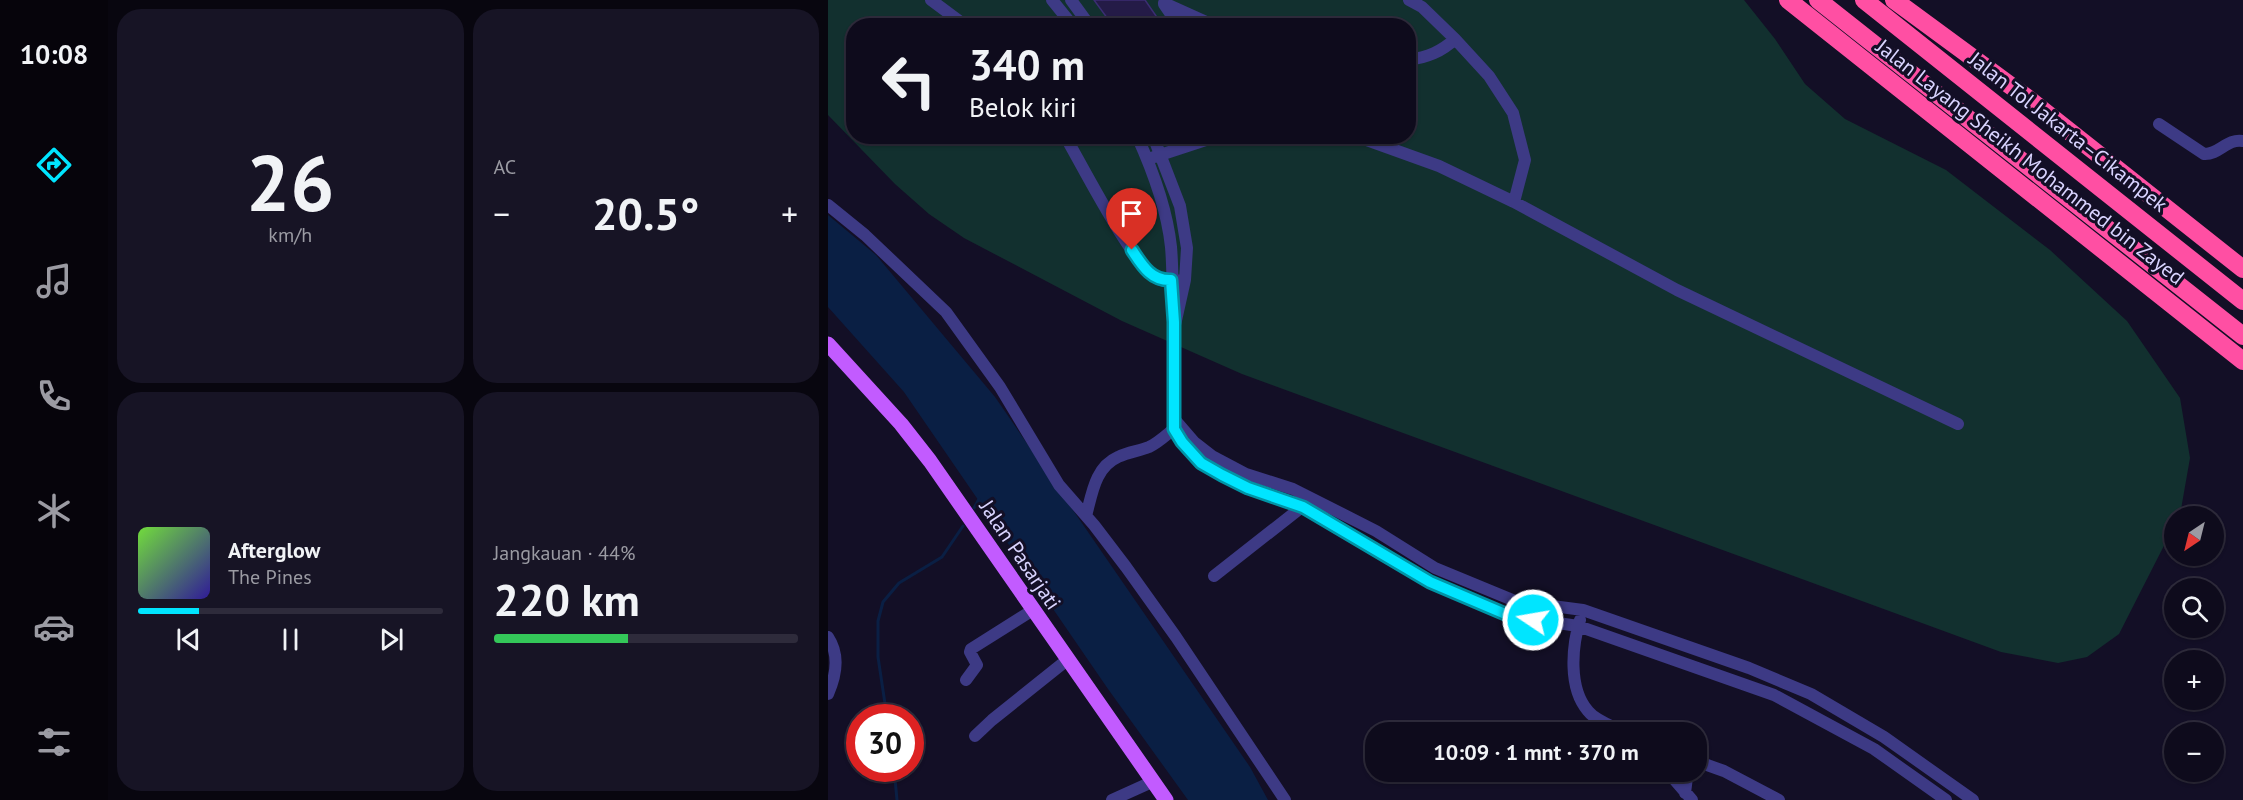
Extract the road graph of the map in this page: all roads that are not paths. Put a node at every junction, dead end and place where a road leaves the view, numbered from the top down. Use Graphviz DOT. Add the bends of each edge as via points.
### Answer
graph roads {
  1 [pos="931,0"];
  2 [pos="1052,0"];
  3 [pos="1071,0"];
  4 [pos="1409,0"];
  5 [pos="1788,0"];
  6 [pos="1818,0"];
  7 [pos="1864,0"];
  8 [pos="1894,0"];
  9 [pos="1163,2"];
  10 [pos="955,18"];
  11 [pos="1067,18"];
  12 [pos="1084,18"];
  13 [pos="1174,18"];
  14 [pos="1198,18"];
  15 [pos="1455,39"];
  16 [pos="1416,58"];
  17 [pos="2159,124"];
  18 [pos="2243,141"];
  19 [pos="1069,144"];
  20 [pos="1141,144"];
  21 [pos="1157,144"];
  22 [pos="1193,144"];
  23 [pos="1378,144"];
  24 [pos="1161,154"];
  25 [pos="1148,160"];
  26 [pos="1514,202"];
  27 [pos="828,205"];
  28 [pos="2243,270"];
  29 [pos="1171,280"];
  30 [pos="1185,280"];
  31 [pos="2243,301"];
  32 [pos="1174,322"];
  33 [pos="2243,336"];
  34 [pos="828,344"];
  35 [pos="2243,361"];
  36 [pos="1176,421"];
  37 [pos="1958,424"];
  38 [pos="1307,503"];
  39 [pos="1086,516"];
  40 [pos="1214,576"];
  41 [pos="1033,610"];
  42 [pos="1583,610"];
  43 [pos="1578,626"];
  44 [pos="828,638"];
  45 [pos="1067,660"];
  46 [pos="966,680"];
  47 [pos="828,694"];
  48 [pos="1603,722"];
  49 [pos="975,736"];
  50 [pos="1707,765"];
  51 [pos="1154,781"];
  52 [pos="1676,782"];
  53 [pos="1688,796"];
  54 [pos="1968,798"];
  55 [pos="1112,800"];
  56 [pos="1166,800"];
  57 [pos="1285,800"];
  58 [pos="1779,800"];
  59 [pos="1946,800"];
  1 -- 10 [label="street"];
  2 -- 11 [label="street"];
  3 -- 12 [label="street"];
  4 -- 15 [label="street" via="1422,7"];
  5 -- 35 [label="highway, Jalan Layang Sheikh Mohammed bin Zayed"];
  6 -- 33 [label="highway"];
  7 -- 31 [label="highway, Jalan Tol Jakarta–Cikampek"];
  8 -- 28 [label="highway" via="2026,97"];
  9 -- 13 [label="street"];
  9 -- 14 [label="street"];
  15 -- 16 [label="street" via="1433,55"];
  15 -- 26 [label="street" via="1489,76 1513,113 1526,160"];
  17 -- 18 [label="street" via="2204,154 2234,140"];
  19 -- 29 [label="street" via="1143,266 1156,278"];
  20 -- 25 [label="street"];
  21 -- 24 [label="street"];
  22 -- 24 [label="street"];
  23 -- 26 [label="street" via="1438,166"];
  24 -- 25 [label="street"];
  24 -- 30 [label="street" via="1180,206 1186,248"];
  25 -- 29 [label="street" via="1171,247"];
  26 -- 37 [label="street" via="1677,290"];
  27 -- 39 [label="street" via="866,235 946,312 1000,387 1059,485"];
  29 -- 30 [label="street"];
  29 -- 32 [label="street"];
  30 -- 32 [label="street"];
  32 -- 36 [label="street"];
  34 -- 41 [label="main road, Jalan Pasarjati" via="930,461"];
  36 -- 38 [label="street" via="1182,442 1201,463 1248,488"];
  36 -- 39 [label="street" via="1148,447 1132,450 1107,465 1095,481"];
  38 -- 40 [label="street"];
  38 -- 42 [label="street" via="1377,531 1435,568 1515,601"];
  38 -- 43 [label="street" via="1430,582 1510,616"];
  39 -- 57 [label="street" via="1176,637"];
  41 -- 45 [label="main road, Jalan Pasarjati"];
  41 -- 46 [label="street" via="971,649 977,664"];
  42 -- 43 [label="street"];
  42 -- 54 [label="street" via="1811,694 1884,737"];
  43 -- 48 [label="street" via="1575,680 1588,711"];
  43 -- 59 [label="street" via="1784,700 1874,749"];
  44 -- 47 [label="street" via="836,657"];
  45 -- 49 [label="street"];
  45 -- 51 [label="main road, Jalan Pasarjati"];
  50 -- 58 [label="street"];
  51 -- 55 [label="street"];
  51 -- 56 [label="main road, Jalan Pasarjati"];
  52 -- 53 [label="street"];
}
